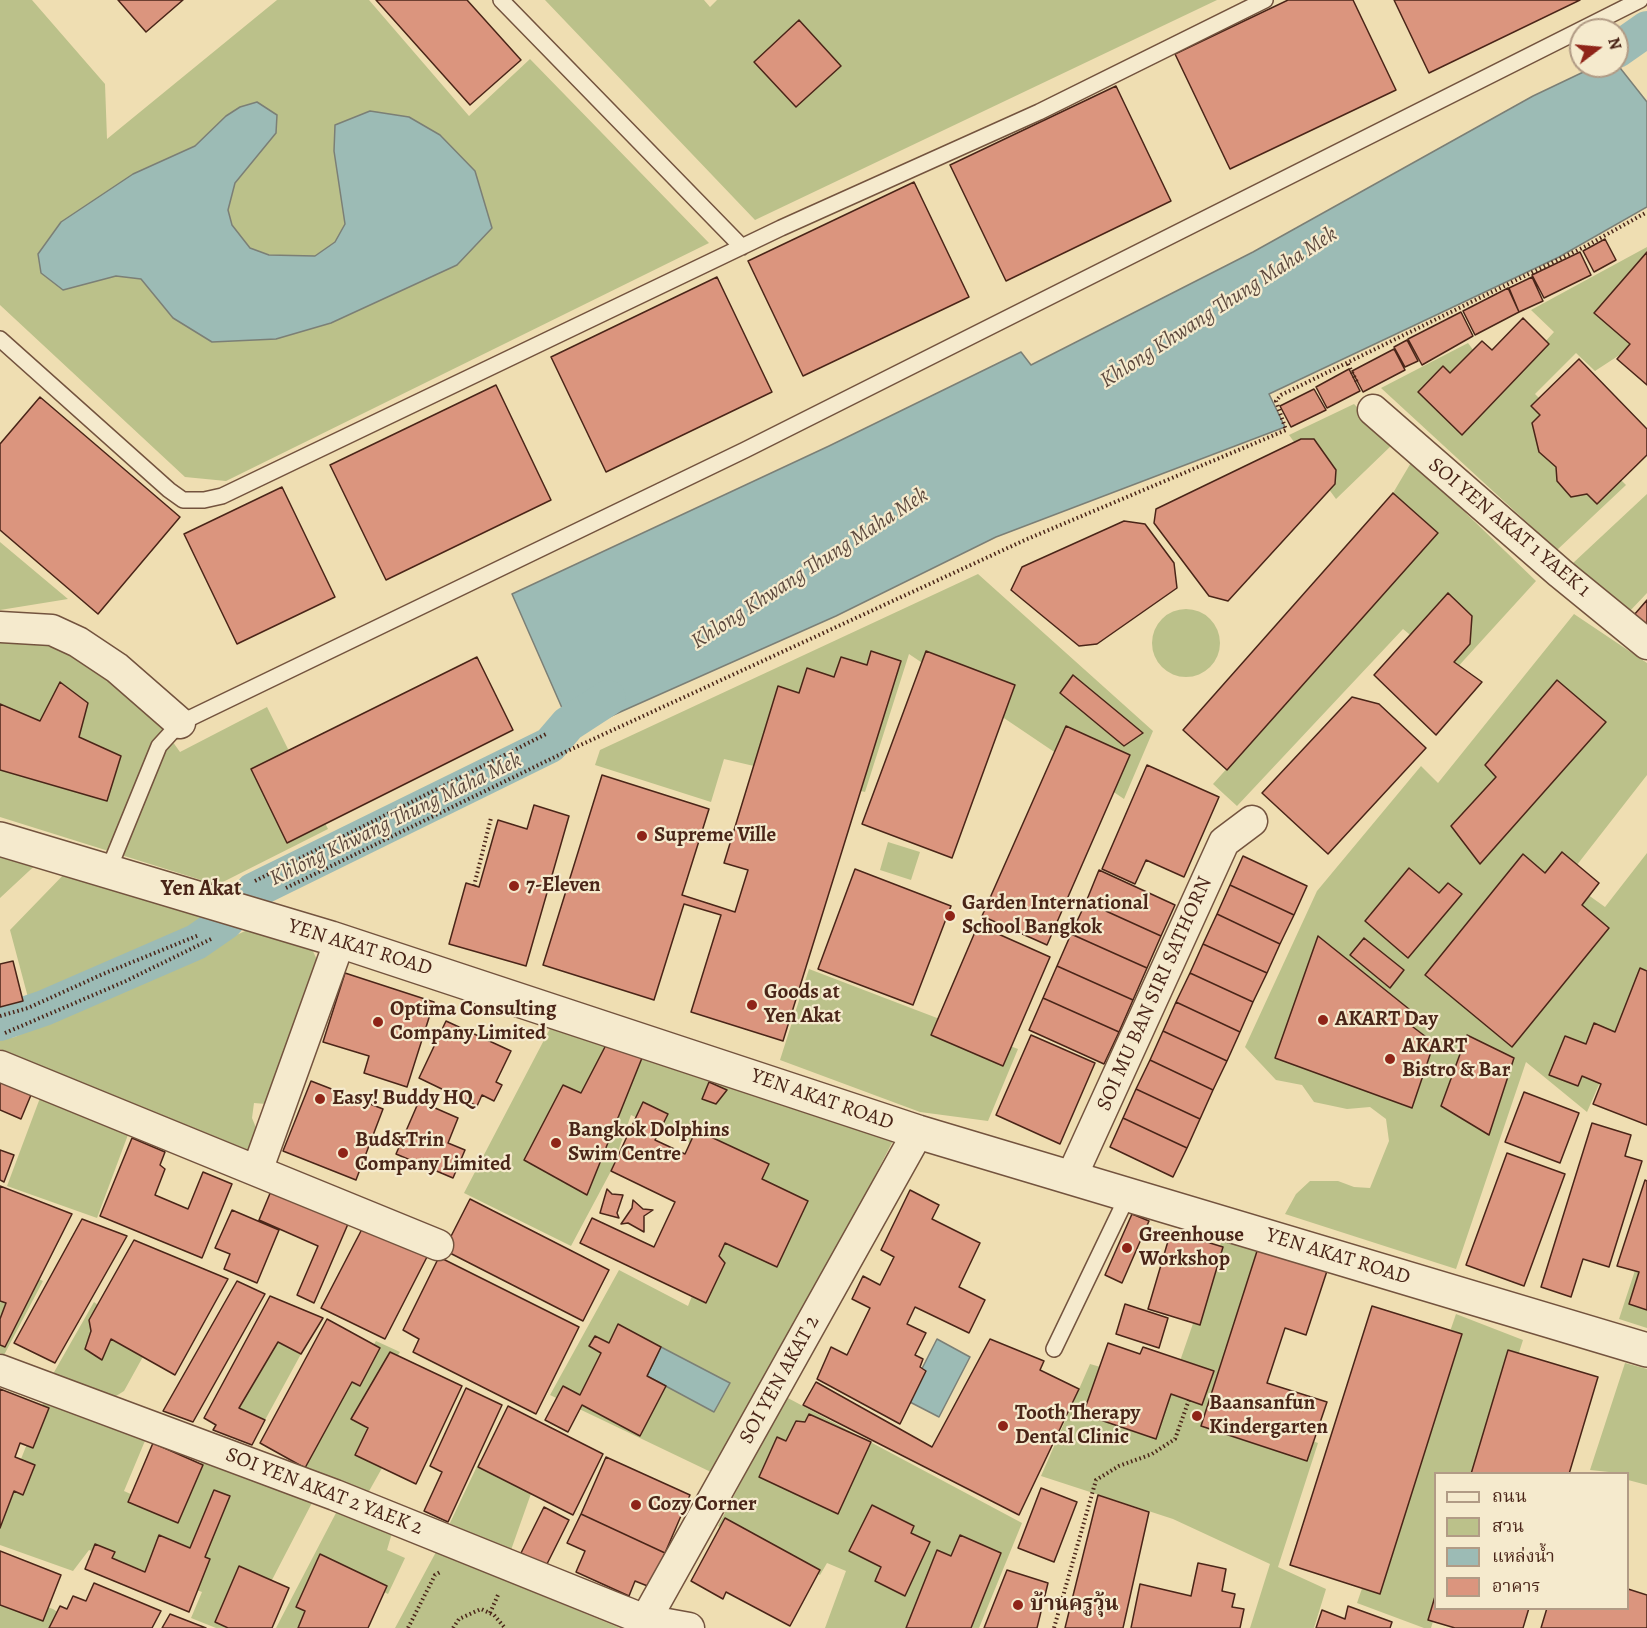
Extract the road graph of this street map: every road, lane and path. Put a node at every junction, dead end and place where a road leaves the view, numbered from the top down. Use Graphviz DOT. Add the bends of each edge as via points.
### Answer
graph roads {
  1 [pos="501,0"];
  2 [pos="1266,0"];
  3 [pos="1641,0"];
  4 [pos="1647,212"];
  5 [pos="742,247"];
  6 [pos="0,339"];
  7 [pos="1373,410"];
  8 [pos="0,627"];
  9 [pos="1647,644"];
  10 [pos="180,723"];
  11 [pos="548,732"];
  12 [pos="491,818"];
  13 [pos="1252,821"];
  14 [pos="0,839"];
  15 [pos="108,871"];
  16 [pos="474,886"];
  17 [pos="238,911"];
  18 [pos="340,940"];
  19 [pos="0,1016"];
  20 [pos="0,1034"];
  21 [pos="0,1066"];
  22 [pos="918,1132"];
  23 [pos="257,1171"];
  24 [pos="1071,1178"];
  25 [pos="1128,1195"];
  26 [pos="438,1245"];
  27 [pos="1054,1349"];
  28 [pos="1647,1350"];
  29 [pos="0,1370"];
  30 [pos="1189,1400"];
  31 [pos="446,1569"];
  32 [pos="500,1589"];
  33 [pos="490,1613"];
  34 [pos="643,1624"];
  35 [pos="409,1626"];
  36 [pos="418,1628"];
  37 [pos="453,1628"];
  38 [pos="505,1628"];
  39 [pos="689,1628"];
  40 [pos="1054,1628"];
  1 -- 5 [label="lane"];
  2 -- 5 [label="lane" via="1039,112"];
  3 -- 10 [label="lane" via="745,450"];
  4 -- 17 [label="path" via="1576,251 1281,395 1276,401 1286,430 1025,540 563,753"];
  5 -- 6 [label="lane" via="222,496 204,500 183,500 169,490"];
  7 -- 9 [label="street, SOI YEN AKAT 1 YAEK 1"];
  8 -- 10 [label="street" via="52,630 78,642 117,668"];
  10 -- 15 [label="lane" via="159,746"];
  11 -- 17 [label="path" via="258,879 234,898"];
  12 -- 16 [label="path"];
  13 -- 24 [label="street, SOI MU BAN SIRI SATHORN" via="1224,842"];
  14 -- 15 [label="street, YEN AKAT ROAD"];
  15 -- 17 [label="street, YEN AKAT ROAD"];
  17 -- 18 [label="street, YEN AKAT ROAD"];
  17 -- 19 [label="path" via="190,940"];
  17 -- 20 [label="path" via="235,927 126,981"];
  18 -- 22 [label="street, YEN AKAT ROAD"];
  18 -- 23 [label="street"];
  21 -- 23 [label="street"];
  22 -- 24 [label="street, YEN AKAT ROAD"];
  22 -- 34 [label="street, SOI YEN AKAT 2"];
  23 -- 26 [label="street"];
  24 -- 25 [label="street, YEN AKAT ROAD"];
  25 -- 27 [label="lane"];
  25 -- 28 [label="street, YEN AKAT ROAD"];
  29 -- 34 [label="street, SOI YEN AKAT 2 YAEK 2" via="335,1495"];
  30 -- 40 [label="path" via="1175,1438 1152,1454 1119,1466 1096,1480"];
  31 -- 35 [label="path" via="435,1575"];
  32 -- 33 [label="path"];
  33 -- 37 [label="path" via="482,1609 470,1613 459,1618"];
  33 -- 38 [label="path"];
  34 -- 39 [label="street, SOI YEN AKAT 2 YAEK 2"];
  35 -- 36 [label="path"];
}
